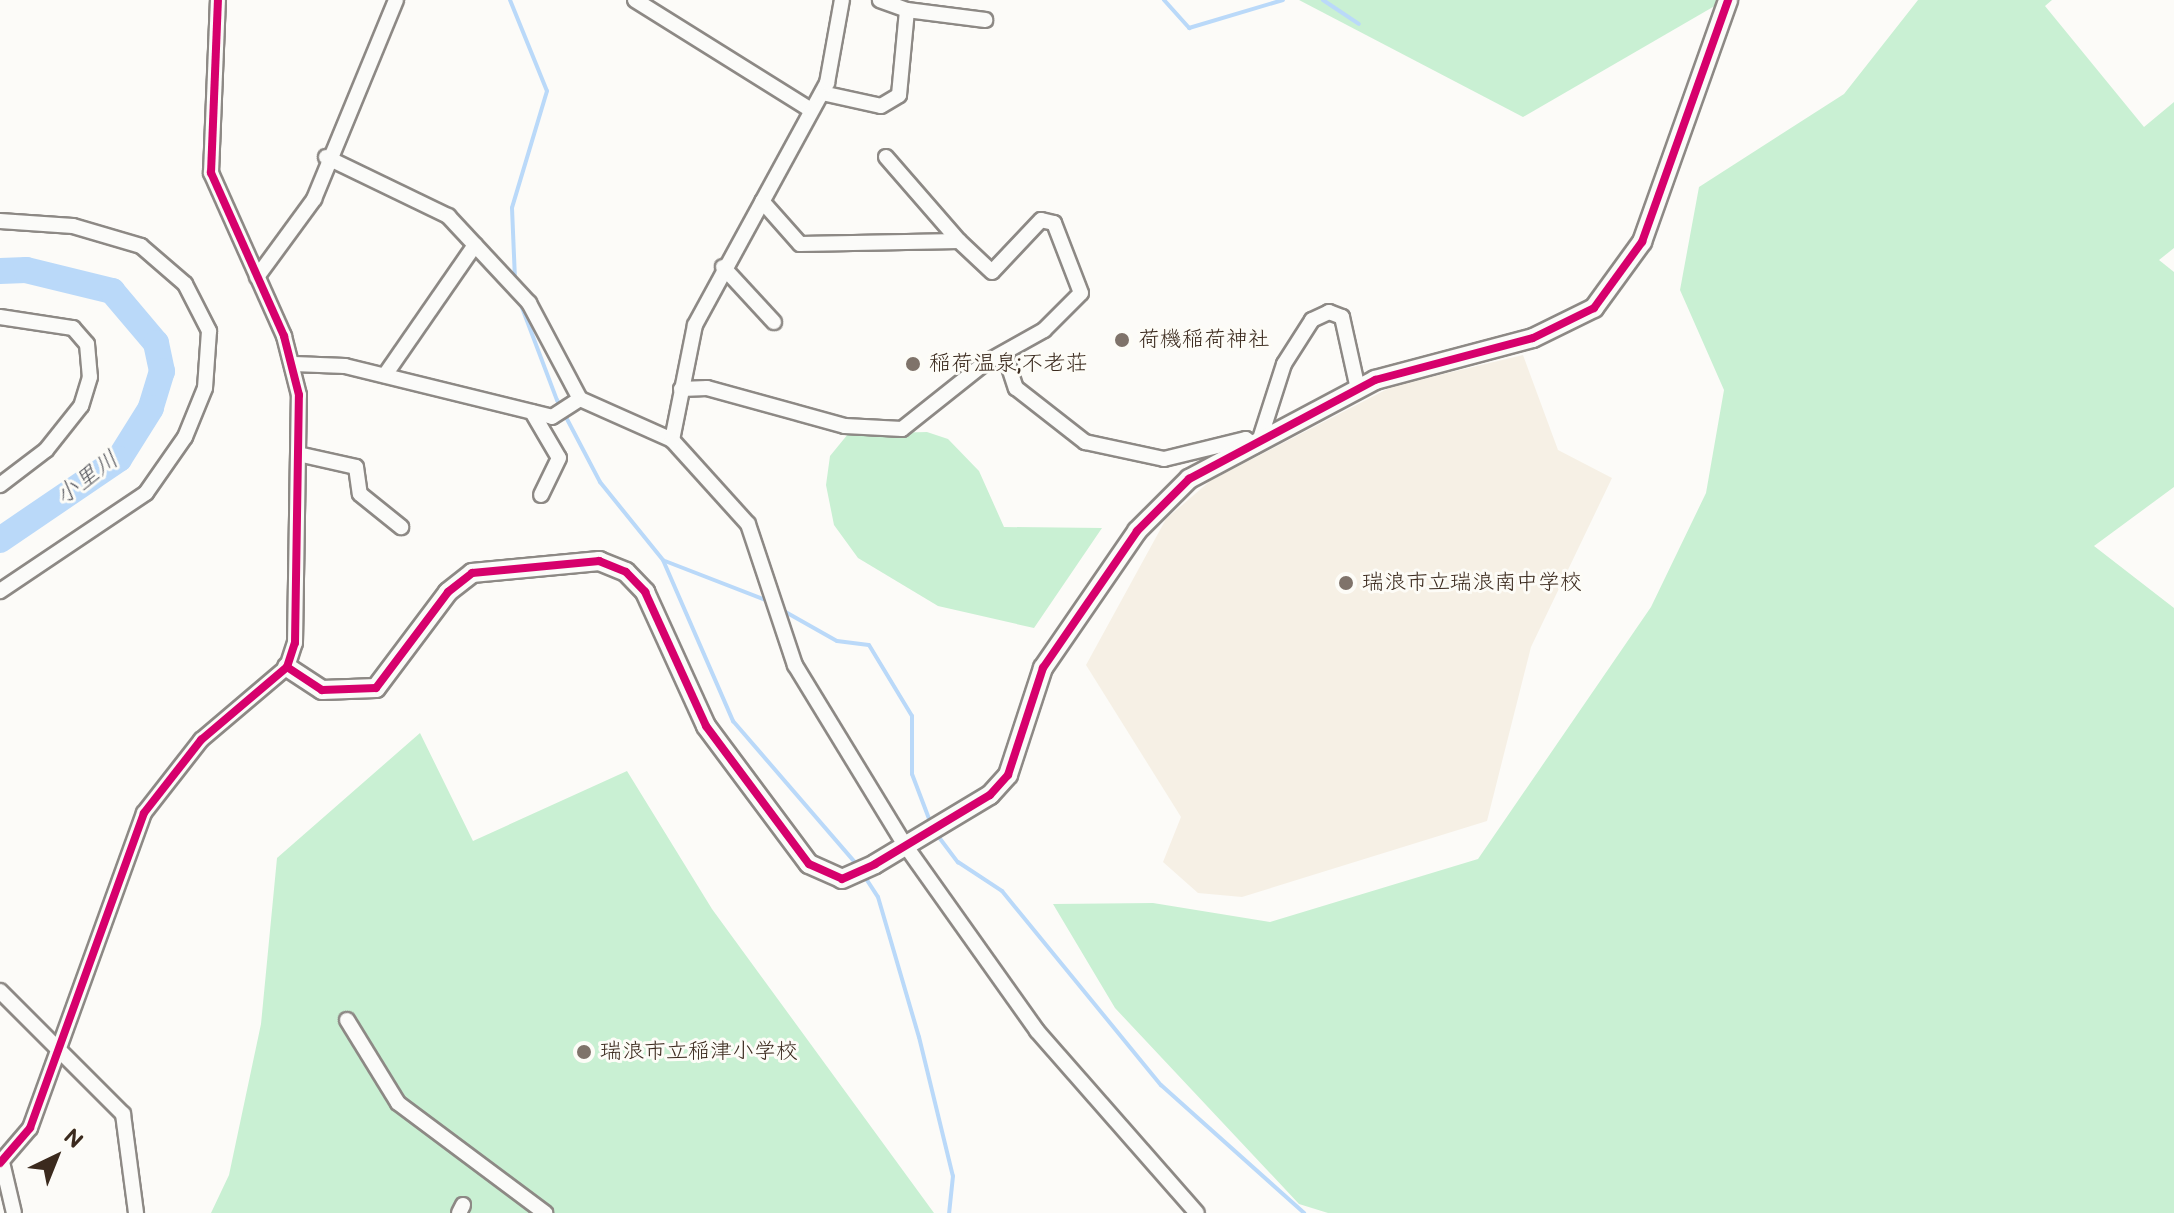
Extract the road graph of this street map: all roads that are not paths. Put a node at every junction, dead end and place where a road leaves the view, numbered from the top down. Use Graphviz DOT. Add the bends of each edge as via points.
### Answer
graph roads {
  1 [pos="218,0"];
  2 [pos="396,0"];
  3 [pos="635,0"];
  4 [pos="842,0"];
  5 [pos="880,0"];
  6 [pos="1728,0"];
  7 [pos="907,10"];
  8 [pos="985,20"];
  9 [pos="822,93"];
  10 [pos="811,110"];
  11 [pos="326,157"];
  12 [pos="886,157"];
  13 [pos="762,201"];
  14 [pos="0,221"];
  15 [pos="959,241"];
  16 [pos="475,245"];
  17 [pos="723,267"];
  18 [pos="257,277"];
  19 [pos="0,317"];
  20 [pos="774,322"];
  21 [pos="1005,355"];
  22 [pos="294,364"];
  23 [pos="385,375"];
  24 [pos="681,389"];
  25 [pos="1358,389"];
  26 [pos="580,399"];
  27 [pos="532,412"];
  28 [pos="672,440"];
  29 [pos="1257,444"];
  30 [pos="298,454"];
  31 [pos="0,485"];
  32 [pos="541,495"];
  33 [pos="401,527"];
  34 [pos="0,591"];
  35 [pos="287,667"];
  36 [pos="905,845"];
  37 [pos="0,991"];
  38 [pos="347,1020"];
  39 [pos="59,1050"];
  40 [pos="1,1163"];
  41 [pos="14,1213"];
  42 [pos="136,1213"];
  43 [pos="545,1213"];
  44 [pos="1197,1213"];
  1 -- 18 [label="street" via="211,173"];
  2 -- 11 [label="street"];
  3 -- 10 [label="street"];
  4 -- 9 [label="street"];
  5 -- 7 [label="street"];
  6 -- 25 [label="street" via="1642,242 1594,308 1533,338"];
  7 -- 8 [label="street"];
  7 -- 9 [label="street" via="899,95 881,106"];
  9 -- 10 [label="street"];
  10 -- 13 [label="street"];
  11 -- 16 [label="street" via="448,216"];
  11 -- 18 [label="street" via="314,199"];
  12 -- 15 [label="street"];
  13 -- 15 [label="street" via="800,244"];
  13 -- 17 [label="street"];
  14 -- 34 [label="street" via="73,226 141,246 185,284 209,331 205,388 185,437 146,493"];
  15 -- 21 [label="street" via="992,272 1041,220 1054,223 1081,293 1072,308"];
  16 -- 23 [label="street"];
  16 -- 26 [label="street" via="529,303"];
  17 -- 20 [label="street"];
  17 -- 24 [label="street" via="695,325"];
  18 -- 22 [label="street"];
  19 -- 31 [label="street" via="73,328 87,344 90,377 81,406 46,450"];
  21 -- 24 [label="street" via="926,404 902,429 845,426 707,388"];
  21 -- 29 [label="street" via="1016,388 1085,442 1164,459 1246,439"];
  22 -- 23 [label="street"];
  22 -- 30 [label="street"];
  23 -- 27 [label="street"];
  24 -- 28 [label="street"];
  25 -- 29 [label="street"];
  25 -- 29 [label="street" via="1342,317 1329,312 1312,320 1284,364"];
  26 -- 27 [label="street" via="552,417"];
  26 -- 28 [label="street"];
  27 -- 32 [label="street" via="559,458"];
  28 -- 36 [label="street" via="748,524 774,615 795,665"];
  29 -- 36 [label="street" via="1189,479 1155,510 1043,668 1008,775 990,795"];
  30 -- 33 [label="street" via="356,467 360,494"];
  30 -- 35 [label="street" via="295,643"];
  35 -- 36 [label="street" via="322,690 376,688 448,592 472,573 599,561 626,572 645,592 706,726 809,864 842,879"];
  35 -- 39 [label="street" via="201,740 144,813"];
  36 -- 44 [label="street" via="1037,1031"];
  37 -- 39 [label="street"];
  38 -- 43 [label="street" via="398,1103"];
  39 -- 40 [label="street" via="30,1128"];
  39 -- 42 [label="street" via="123,1114"];
  40 -- 41 [label="street"];
}
